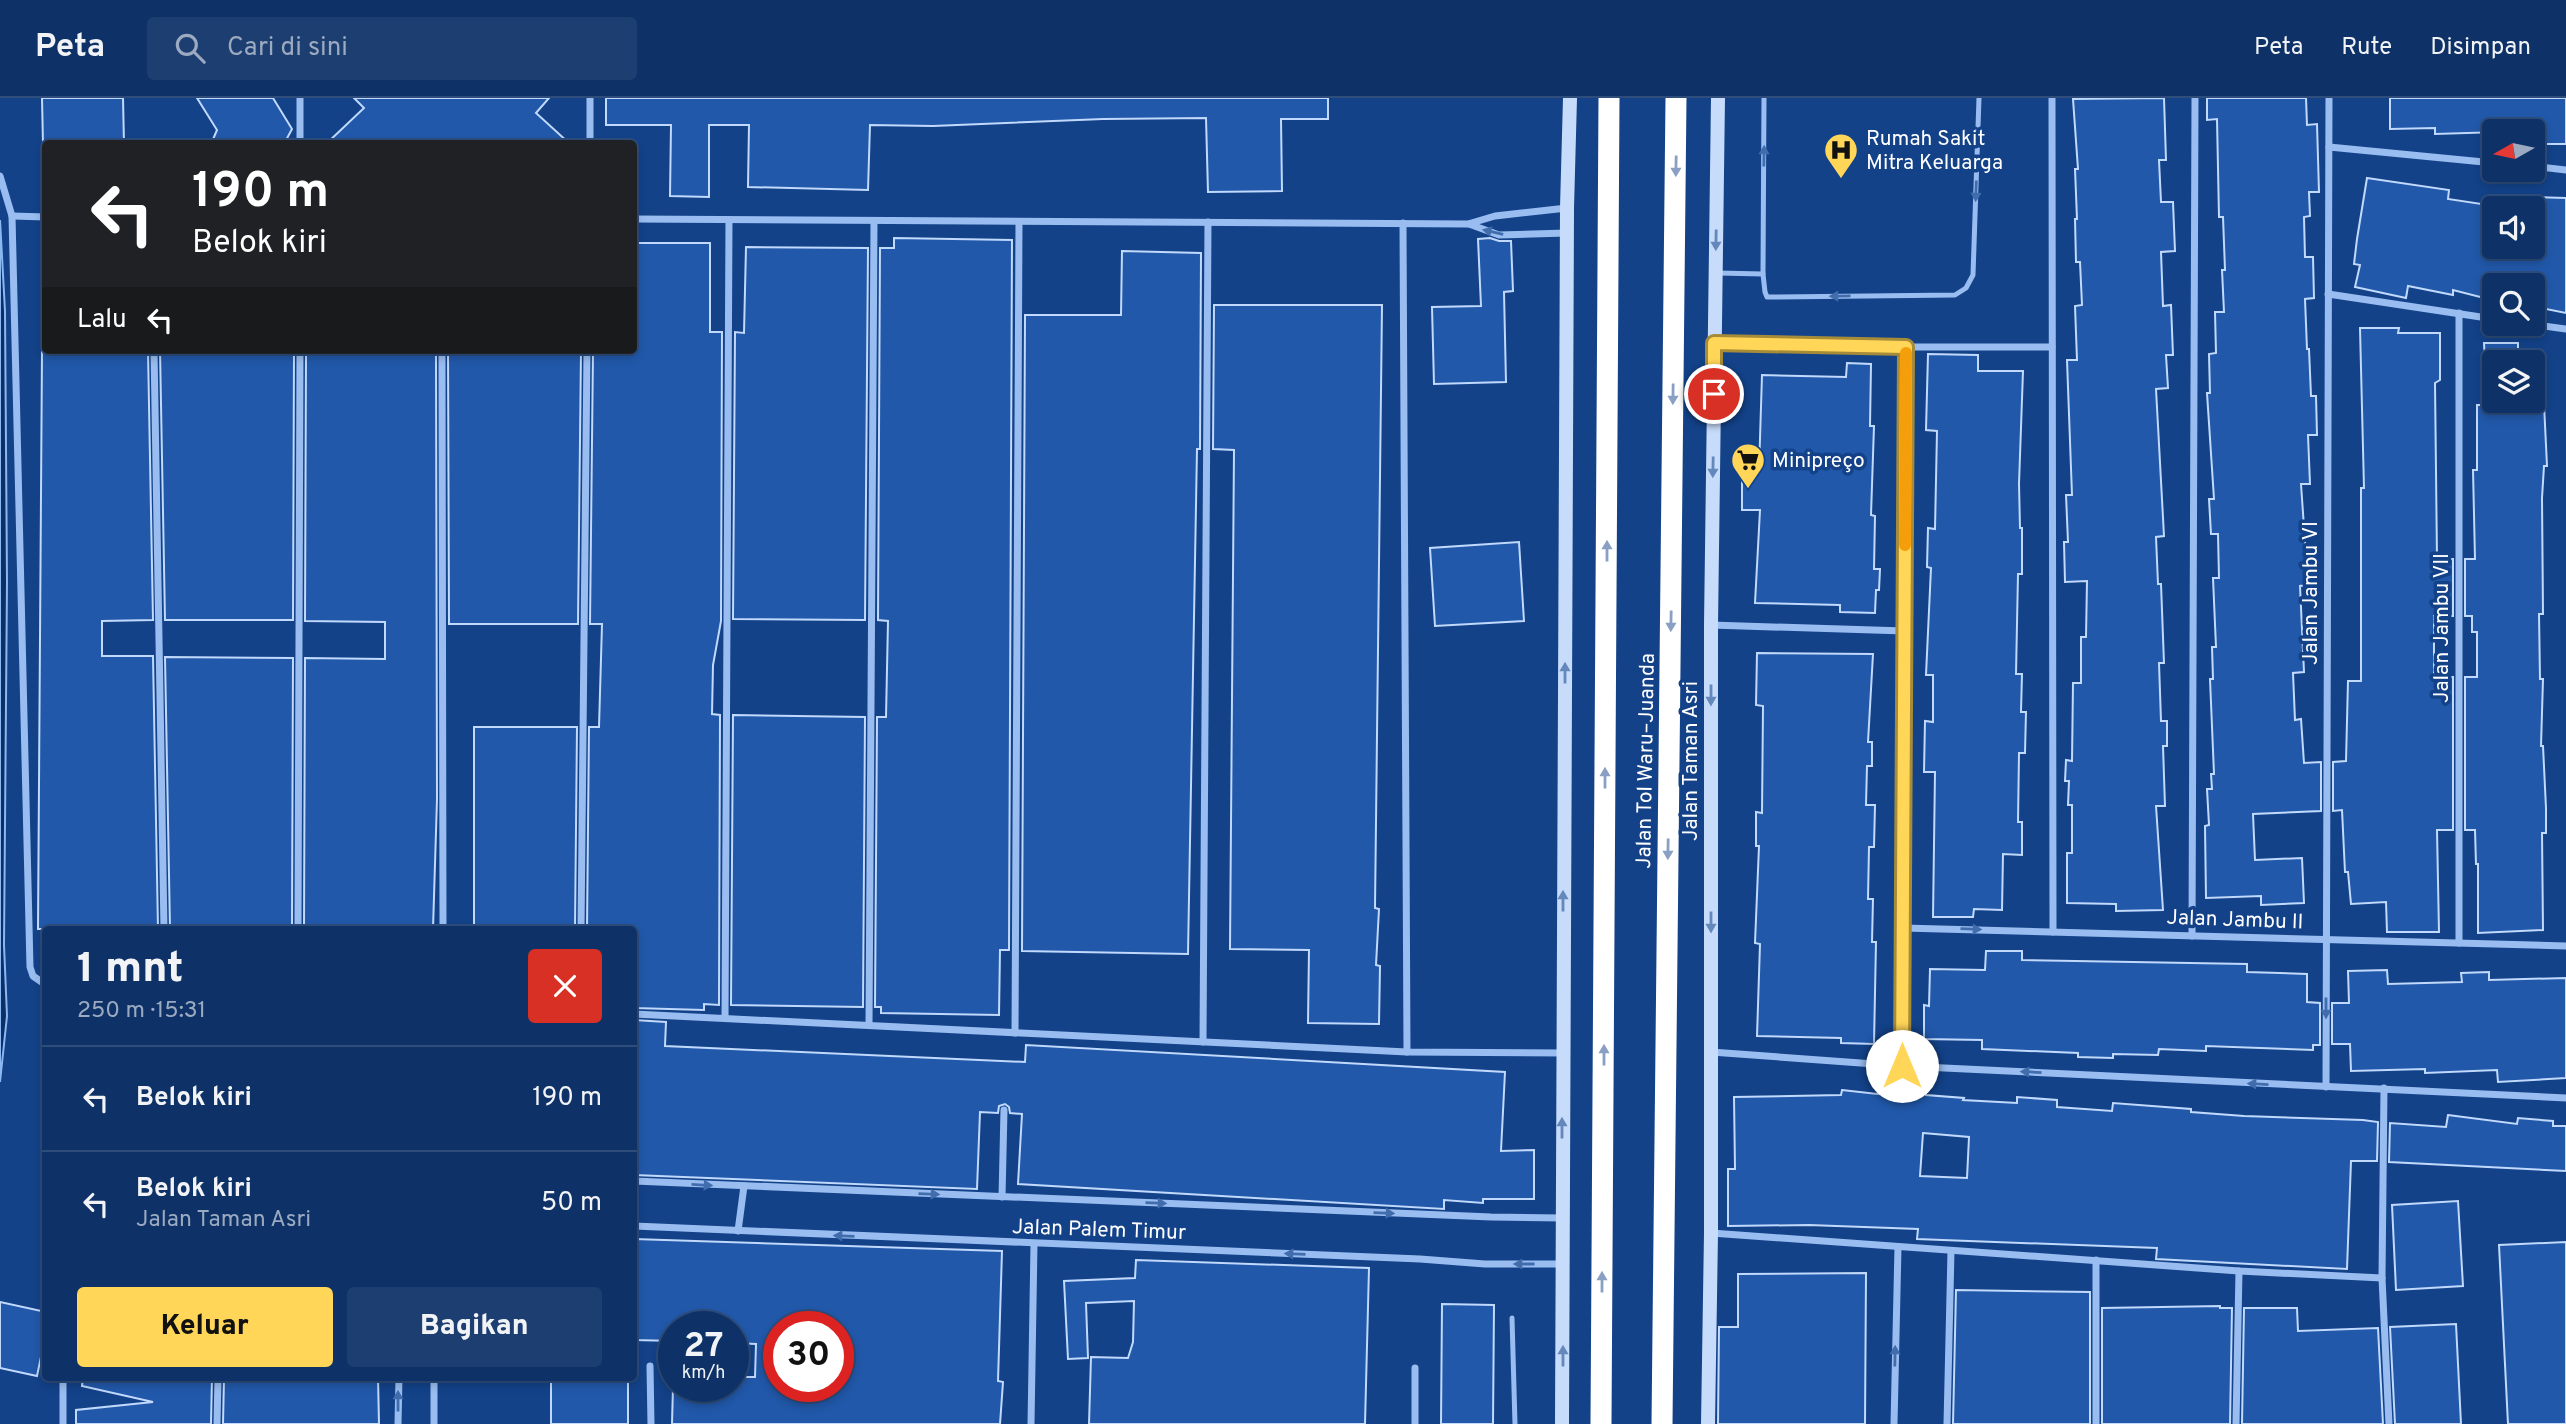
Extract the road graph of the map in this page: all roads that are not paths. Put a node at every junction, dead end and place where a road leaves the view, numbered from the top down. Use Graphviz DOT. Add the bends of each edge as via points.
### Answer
graph roads {
  1 [pos="300,98"];
  2 [pos="590,98"];
  3 [pos="1570,98"];
  4 [pos="1609,98"];
  5 [pos="1676,98"];
  6 [pos="1718,98"];
  7 [pos="1764,98"];
  8 [pos="1979,98"];
  9 [pos="2052,98"];
  10 [pos="2195,98"];
  11 [pos="2329,98"];
  12 [pos="300,140"];
  13 [pos="590,140"];
  14 [pos="2329,147"];
  15 [pos="2482,162"];
  16 [pos="2545,168"];
  17 [pos="2566,170"];
  18 [pos="0,176"];
  19 [pos="1567,208"];
  20 [pos="12,216"];
  21 [pos="42,217"];
  22 [pos="637,219"];
  23 [pos="729,220"];
  24 [pos="874,220"];
  25 [pos="1019,222"];
  26 [pos="1208,222"];
  27 [pos="1403,223"];
  28 [pos="1468,224"];
  29 [pos="1567,233"];
  30 [pos="1715,273"];
  31 [pos="1763,274"];
  32 [pos="2328,294"];
  33 [pos="2459,313"];
  34 [pos="2482,316"];
  35 [pos="2545,326"];
  36 [pos="2566,329"];
  37 [pos="1714,343"];
  38 [pos="1906,347"];
  39 [pos="2052,347"];
  40 [pos="154,354"];
  41 [pos="300,354"];
  42 [pos="442,354"];
  43 [pos="587,354"];
  44 [pos="1712,625"];
  45 [pos="1905,632"];
  46 [pos="163,926"];
  47 [pos="298,926"];
  48 [pos="443,926"];
  49 [pos="581,926"];
  50 [pos="1903,928"];
  51 [pos="2053,932"];
  52 [pos="2192,936"];
  53 [pos="2326,940"];
  54 [pos="2459,943"];
  55 [pos="2566,946"];
  56 [pos="42,982"];
  57 [pos="637,1014"];
  58 [pos="725,1018"];
  59 [pos="869,1025"];
  60 [pos="1015,1033"];
  61 [pos="1203,1042"];
  62 [pos="1407,1052"];
  63 [pos="1711,1052"];
  64 [pos="1563,1053"];
  65 [pos="1902,1066"];
  66 [pos="2326,1087"];
  67 [pos="2384,1088"];
  68 [pos="2566,1098"];
  69 [pos="1004,1110"];
  70 [pos="637,1181"];
  71 [pos="744,1186"];
  72 [pos="1002,1197"];
  73 [pos="1562,1218"];
  74 [pos="637,1226"];
  75 [pos="738,1231"];
  76 [pos="1711,1233"];
  77 [pos="1034,1244"];
  78 [pos="1898,1247"];
  79 [pos="1951,1251"];
  80 [pos="2096,1260"];
  81 [pos="1563,1264"];
  82 [pos="2239,1271"];
  83 [pos="2382,1278"];
  84 [pos="1512,1318"];
  85 [pos="650,1366"];
  86 [pos="1415,1368"];
  87 [pos="63,1381"];
  88 [pos="218,1381"];
  89 [pos="399,1381"];
  90 [pos="434,1381"];
  91 [pos="64,1424"];
  92 [pos="217,1424"];
  93 [pos="398,1424"];
  94 [pos="434,1424"];
  95 [pos="651,1424"];
  96 [pos="1031,1424"];
  97 [pos="1415,1424"];
  98 [pos="1515,1424"];
  99 [pos="1562,1424"];
  100 [pos="1601,1424"];
  101 [pos="1662,1424"];
  102 [pos="1708,1424"];
  103 [pos="1894,1424"];
  104 [pos="1947,1424"];
  105 [pos="2096,1424"];
  106 [pos="2236,1424"];
  107 [pos="2389,1424"];
  1 -- 12 [label="street"];
  2 -- 13 [label="street"];
  3 -- 19 [label="main road"];
  100 -- 4 [label="highway, Jalan Tol Waru–Juanda, one-way"];
  5 -- 101 [label="highway, Jalan Tol Waru–Juanda, one-way"];
  6 -- 30 [label="main road, Jalan Taman Asri, one-way"];
  31 -- 7 [label="lane, one-way"];
  8 -- 31 [label="lane, one-way" via="1973,275 1966,288 1955,295 1774,297 1765,292"];
  9 -- 39 [label="street"];
  10 -- 52 [label="street"];
  11 -- 14 [label="street, Jalan Jambu VI"];
  14 -- 15 [label="street"];
  14 -- 32 [label="street, Jalan Jambu VI"];
  16 -- 17 [label="street"];
  18 -- 20 [label="street"];
  19 -- 28 [label="street" via="1495,216"];
  19 -- 29 [label="main road"];
  20 -- 21 [label="street"];
  20 -- 56 [label="street" via="30,967"];
  22 -- 23 [label="street"];
  23 -- 24 [label="street"];
  23 -- 58 [label="street"];
  24 -- 25 [label="street"];
  24 -- 59 [label="street"];
  25 -- 26 [label="street"];
  25 -- 60 [label="street"];
  26 -- 27 [label="street"];
  26 -- 61 [label="street"];
  27 -- 28 [label="street"];
  27 -- 62 [label="street"];
  29 -- 28 [label="street, one-way" via="1499,235"];
  64 -- 29 [label="main road, one-way"];
  30 -- 31 [label="lane"];
  30 -- 37 [label="main road, Jalan Taman Asri"];
  32 -- 33 [label="street"];
  32 -- 53 [label="street, Jalan Jambu VI"];
  33 -- 34 [label="street"];
  33 -- 54 [label="street, Jalan Jambu VII"];
  35 -- 36 [label="street"];
  37 -- 38 [label="street"];
  37 -- 44 [label="main road, Jalan Taman Asri, one-way"];
  38 -- 39 [label="street"];
  38 -- 45 [label="street"];
  39 -- 51 [label="street"];
  40 -- 46 [label="street"];
  41 -- 47 [label="street"];
  42 -- 48 [label="street"];
  43 -- 49 [label="street"];
  44 -- 45 [label="street"];
  44 -- 63 [label="main road, Jalan Taman Asri, one-way"];
  45 -- 50 [label="street"];
  50 -- 51 [label="street, Jalan Jambu II, one-way"];
  50 -- 65 [label="street"];
  51 -- 52 [label="street, Jalan Jambu II"];
  52 -- 53 [label="street, Jalan Jambu II"];
  53 -- 54 [label="street, Jalan Jambu II"];
  53 -- 66 [label="street, Jalan Jambu VI, one-way"];
  54 -- 55 [label="street, Jalan Jambu II"];
  57 -- 58 [label="street"];
  58 -- 59 [label="street"];
  59 -- 60 [label="street"];
  60 -- 61 [label="street"];
  61 -- 62 [label="street"];
  62 -- 64 [label="street"];
  63 -- 65 [label="street"];
  63 -- 76 [label="main road, Jalan Taman Asri"];
  73 -- 64 [label="main road, one-way"];
  66 -- 65 [label="street, one-way"];
  66 -- 67 [label="street"];
  67 -- 68 [label="street"];
  67 -- 83 [label="street"];
  69 -- 72 [label="street"];
  70 -- 71 [label="street, Jalan Palem Timur, one-way"];
  71 -- 72 [label="street, Jalan Palem Timur, one-way"];
  71 -- 75 [label="street"];
  72 -- 73 [label="street, Jalan Palem Timur, one-way"];
  73 -- 81 [label="main road"];
  74 -- 75 [label="street, Jalan Palem Timur"];
  77 -- 75 [label="street, Jalan Palem Timur, one-way"];
  76 -- 78 [label="street"];
  76 -- 102 [label="main road, Jalan Taman Asri"];
  81 -- 77 [label="street, Jalan Palem Timur, one-way"];
  77 -- 96 [label="street"];
  78 -- 79 [label="street"];
  103 -- 78 [label="street, one-way"];
  79 -- 80 [label="street"];
  79 -- 104 [label="street"];
  80 -- 82 [label="street"];
  80 -- 105 [label="street"];
  99 -- 81 [label="main road, one-way"];
  82 -- 83 [label="street"];
  82 -- 106 [label="street"];
  83 -- 107 [label="street"];
  84 -- 98 [label="lane"];
  85 -- 95 [label="street"];
  86 -- 97 [label="street"];
  87 -- 91 [label="street"];
  88 -- 92 [label="street"];
  93 -- 89 [label="street, one-way"];
  90 -- 94 [label="street"];
}
